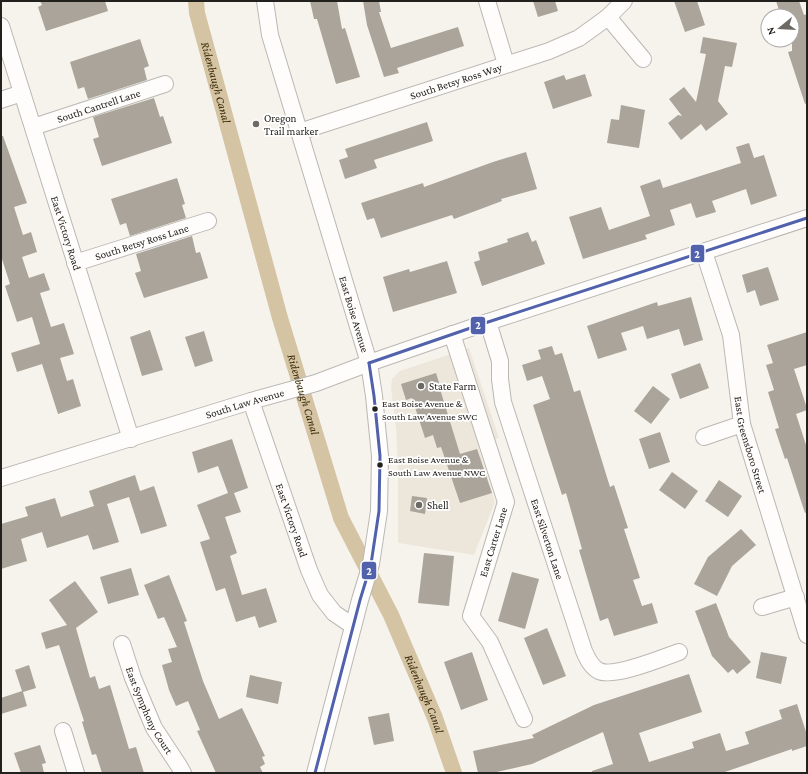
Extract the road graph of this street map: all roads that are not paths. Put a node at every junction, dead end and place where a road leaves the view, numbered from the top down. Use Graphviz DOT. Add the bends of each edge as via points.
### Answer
graph roads {
  1 [pos="265,1"];
  2 [pos="487,1"];
  3 [pos="624,1"];
  4 [pos="608,17"];
  5 [pos="1,26"];
  6 [pos="642,59"];
  7 [pos="506,64"];
  8 [pos="165,84"];
  9 [pos="22,94"];
  10 [pos="1,100"];
  11 [pos="33,128"];
  12 [pos="299,132"];
  13 [pos="807,218"];
  14 [pos="208,221"];
  15 [pos="704,252"];
  16 [pos="75,263"];
  17 [pos="488,322"];
  18 [pos="452,334"];
  19 [pos="369,363"];
  20 [pos="251,401"];
  21 [pos="742,424"];
  22 [pos="704,437"];
  23 [pos="131,439"];
  24 [pos="1,478"];
  25 [pos="796,597"];
  26 [pos="762,607"];
  27 [pos="353,626"];
  28 [pos="807,635"];
  29 [pos="122,644"];
  30 [pos="679,652"];
  31 [pos="524,719"];
  32 [pos="63,732"];
  33 [pos="76,773"];
  34 [pos="183,773"];
  35 [pos="315,773"];
  1 -- 12 [label="street, East Boise Avenue" via="270,35"];
  2 -- 7 [label="street"];
  3 -- 4 [label="street, South Betsy Ross Way"];
  4 -- 6 [label="street"];
  4 -- 7 [label="street, South Betsy Ross Way" via="579,38"];
  5 -- 9 [label="street, East Victory Road"];
  7 -- 12 [label="street, South Betsy Ross Way"];
  8 -- 11 [label="street, South Cantrell Lane"];
  9 -- 10 [label="street"];
  9 -- 11 [label="street, East Victory Road"];
  11 -- 16 [label="street, East Victory Road"];
  12 -- 19 [label="street, East Boise Avenue"];
  13 -- 15 [label="street, South Law Avenue"];
  14 -- 16 [label="street, South Betsy Ross Lane"];
  15 -- 17 [label="street, South Law Avenue"];
  15 -- 21 [label="street, East Greensboro Street" via="731,335"];
  16 -- 23 [label="street, East Victory Road"];
  17 -- 18 [label="street, South Law Avenue"];
  17 -- 30 [label="street, East Silverton Lane" via="500,361 503,402 590,662 598,671 620,672"];
  18 -- 19 [label="street, South Law Avenue"];
  18 -- 31 [label="street, East Carter Lane" via="506,502 471,616 490,642"];
  19 -- 20 [label="street, South Law Avenue" via="316,383"];
  19 -- 27 [label="street, East Boise Avenue" via="380,456 379,511 371,564"];
  20 -- 23 [label="street, South Law Avenue"];
  20 -- 27 [label="street, East Victory Road" via="309,570 320,594 334,613"];
  21 -- 22 [label="street"];
  21 -- 25 [label="street, East Greensboro Street"];
  23 -- 24 [label="street, South Law Avenue"];
  25 -- 26 [label="street"];
  25 -- 28 [label="street, East Greensboro Street"];
  27 -- 35 [label="street, East Boise Avenue"];
  29 -- 34 [label="street, East Symphony Court" via="154,728"];
  32 -- 33 [label="street"];
}
